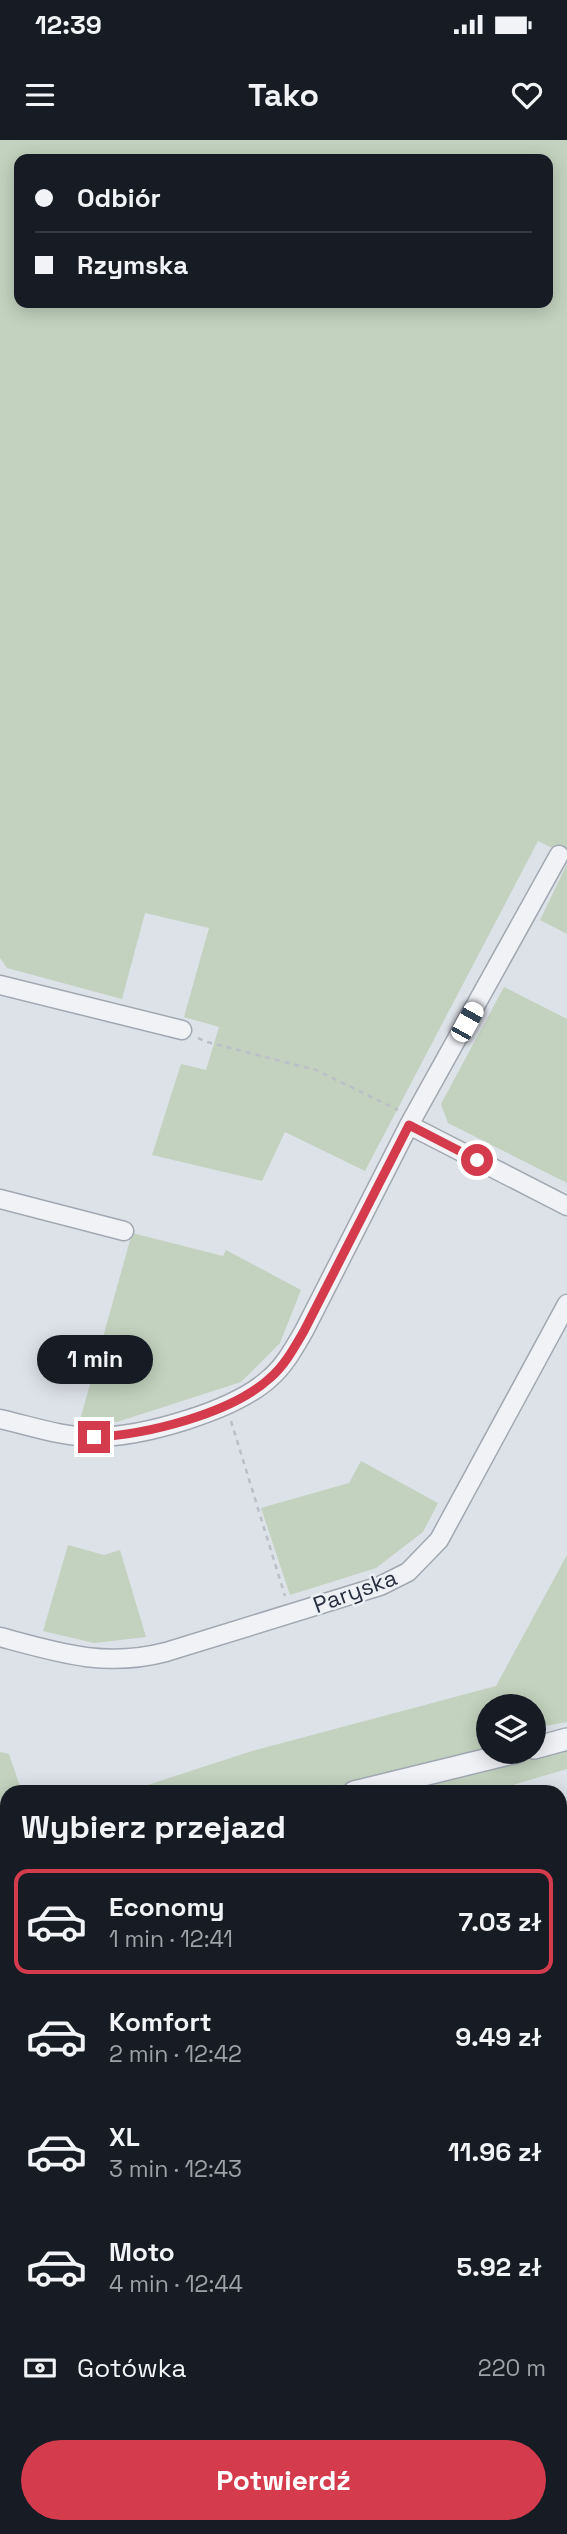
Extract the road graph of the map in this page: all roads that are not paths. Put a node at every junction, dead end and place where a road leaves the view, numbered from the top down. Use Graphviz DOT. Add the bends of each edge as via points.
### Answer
graph roads {
  1 [pos="559,855"];
  2 [pos="0,985"];
  3 [pos="182,1030"];
  4 [pos="411,1122"];
  5 [pos="0,1199"];
  6 [pos="567,1206"];
  7 [pos="124,1231"];
  8 [pos="567,1304"];
  9 [pos="0,1419"];
  10 [pos="0,1637"];
  11 [pos="567,1739"];
  12 [pos="546,1745"];
  13 [pos="476,1762"];
  14 [pos="383,1785"];
  1 -- 4 [label="street"];
  2 -- 3 [label="street"];
  4 -- 6 [label="street"];
  4 -- 9 [label="street" via="289,1357 256,1389 226,1405 136,1434 70,1436"];
  5 -- 7 [label="street"];
  8 -- 10 [label="street, Paryska" via="447,1528 408,1572 380,1586 132,1659 79,1657"];
  11 -- 12 [label="street"];
  13 -- 14 [label="street"];
}
